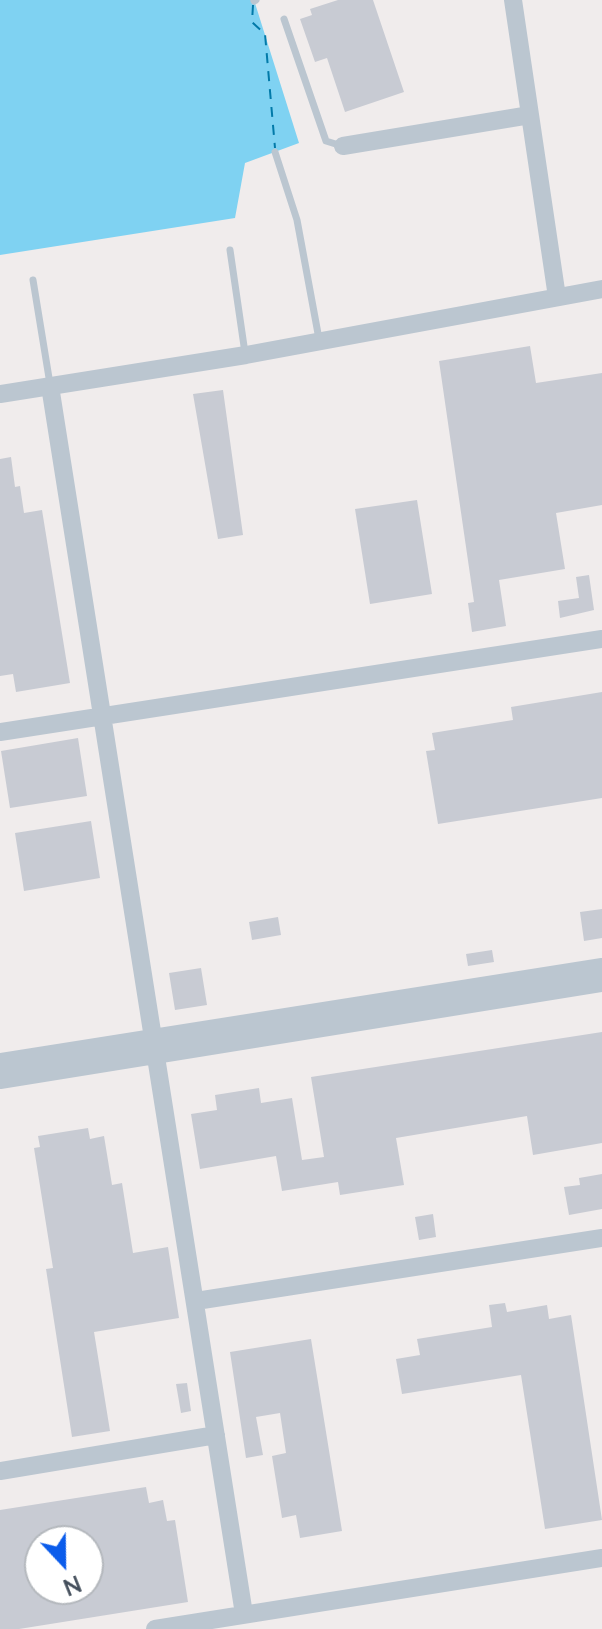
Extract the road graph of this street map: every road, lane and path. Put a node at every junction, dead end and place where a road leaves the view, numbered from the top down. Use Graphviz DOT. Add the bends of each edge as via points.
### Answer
graph roads {
  1 [pos="513,0"];
  2 [pos="284,19"];
  3 [pos="530,115"];
  4 [pos="343,146"];
  5 [pos="275,152"];
  6 [pos="230,250"];
  7 [pos="33,280"];
  8 [pos="602,289"];
  9 [pos="557,297"];
  10 [pos="320,341"];
  11 [pos="246,355"];
  12 [pos="50,386"];
  13 [pos="0,394"];
  14 [pos="602,639"];
  15 [pos="104,715"];
  16 [pos="0,732"];
  17 [pos="602,967"];
  18 [pos="602,983"];
  19 [pos="154,1047"];
  20 [pos="0,1062"];
  21 [pos="0,1080"];
  22 [pos="602,1238"];
  23 [pos="196,1301"];
  24 [pos="216,1435"];
  25 [pos="0,1471"];
  26 [pos="602,1558"];
  27 [pos="244,1614"];
  28 [pos="155,1629"];
  1 -- 3 [label="street"];
  2 -- 4 [label="lane" via="326,141"];
  3 -- 4 [label="street"];
  3 -- 9 [label="street"];
  5 -- 10 [label="lane" via="293,204"];
  6 -- 11 [label="lane"];
  7 -- 12 [label="lane"];
  8 -- 9 [label="street"];
  9 -- 10 [label="street"];
  10 -- 11 [label="street"];
  11 -- 12 [label="street"];
  12 -- 13 [label="street"];
  12 -- 15 [label="street"];
  14 -- 15 [label="street"];
  15 -- 16 [label="street"];
  15 -- 19 [label="street"];
  17 -- 19 [label="street"];
  18 -- 19 [label="street"];
  19 -- 20 [label="street"];
  19 -- 21 [label="street"];
  19 -- 23 [label="street"];
  22 -- 23 [label="street"];
  23 -- 24 [label="street"];
  24 -- 25 [label="street"];
  24 -- 27 [label="street"];
  26 -- 27 [label="street"];
  27 -- 28 [label="street"];
}
